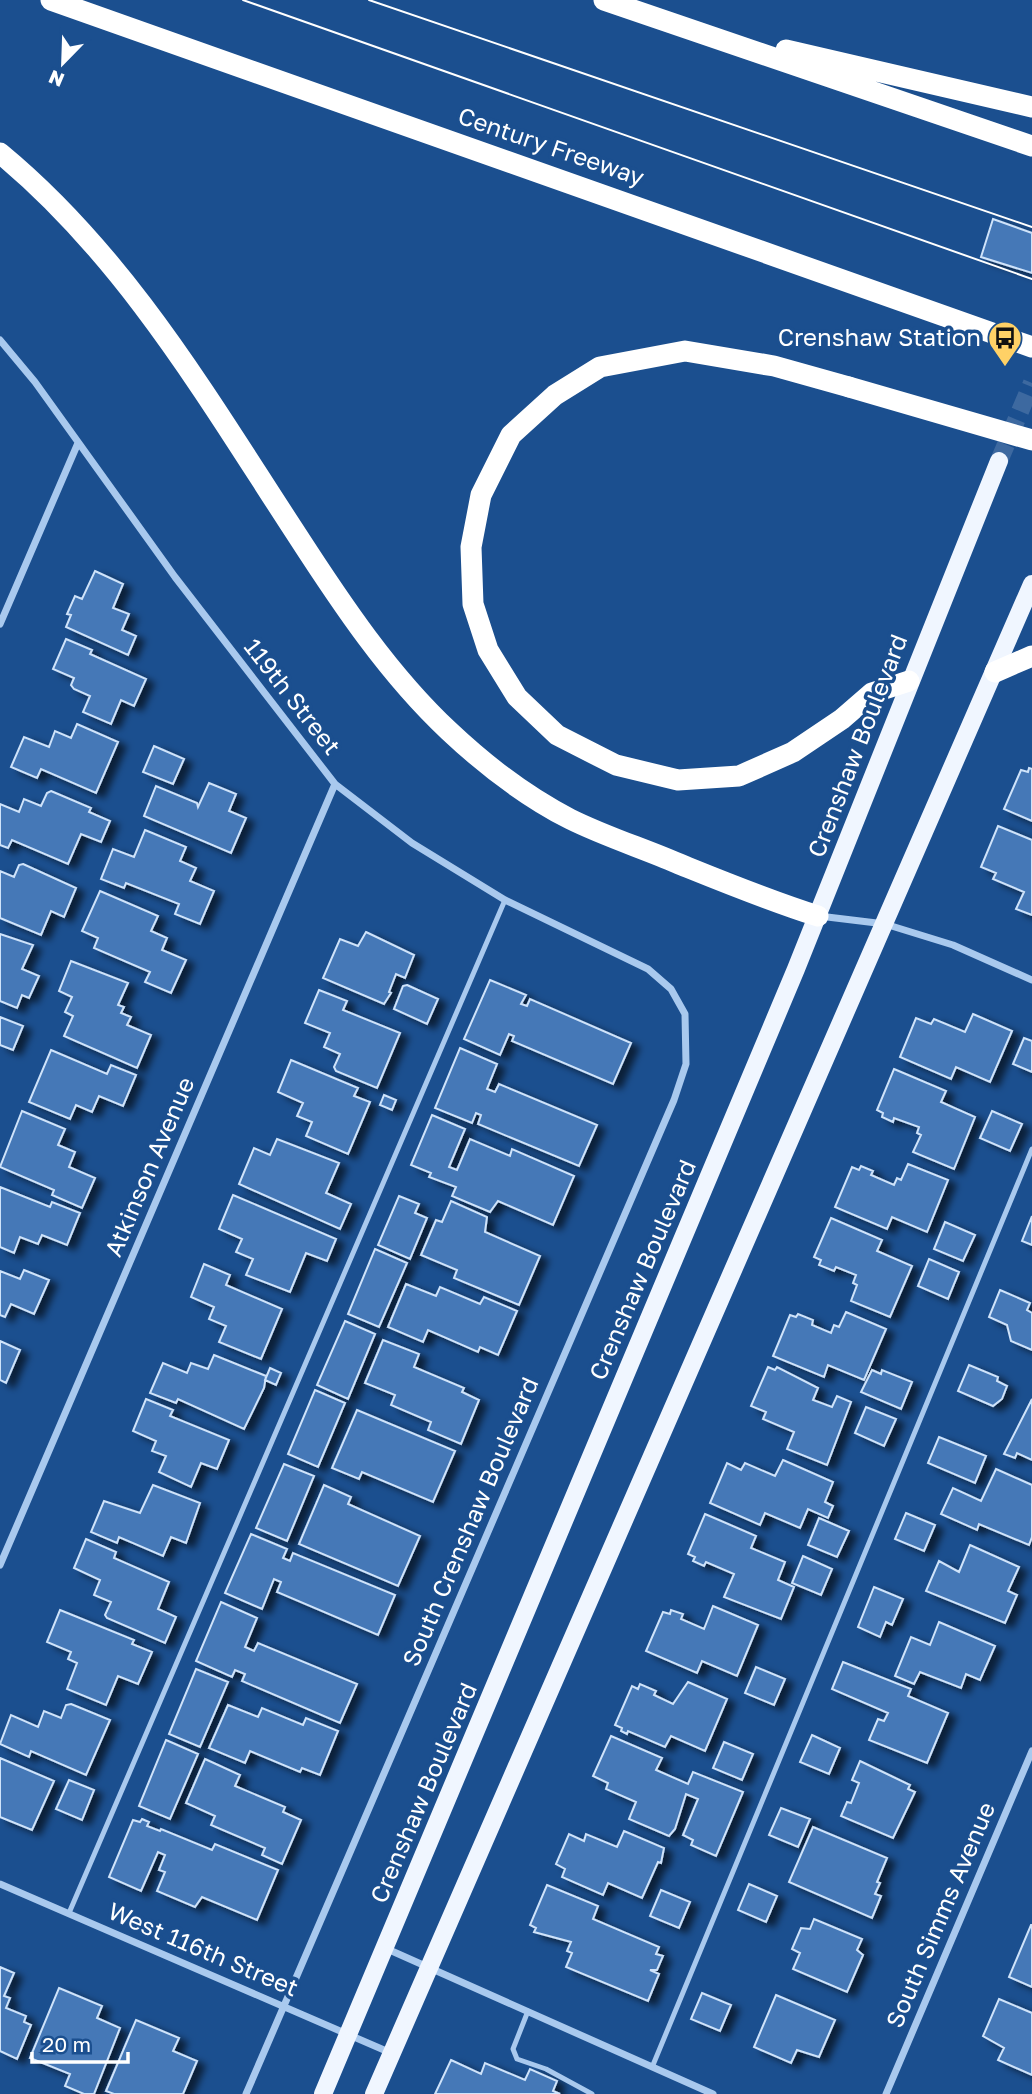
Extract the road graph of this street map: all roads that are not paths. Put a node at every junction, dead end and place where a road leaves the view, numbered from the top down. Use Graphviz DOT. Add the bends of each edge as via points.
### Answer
graph roads {
  1 [pos="51,0"];
  2 [pos="604,0"];
  3 [pos="688,29"];
  4 [pos="1032,107"];
  5 [pos="1032,146"];
  6 [pos="0,153"];
  7 [pos="0,340"];
  8 [pos="1032,347"];
  9 [pos="1032,440"];
  10 [pos="78,443"];
  11 [pos="999,461"];
  12 [pos="1032,584"];
  13 [pos="0,624"];
  14 [pos="1032,656"];
  15 [pos="995,672"];
  16 [pos="909,681"];
  17 [pos="335,784"];
  18 [pos="505,900"];
  19 [pos="818,916"];
  20 [pos="885,924"];
  21 [pos="648,969"];
  22 [pos="1032,979"];
  23 [pos="1032,1149"];
  24 [pos="0,1565"];
  25 [pos="1032,1751"];
  26 [pos="0,1884"];
  27 [pos="69,1913"];
  28 [pos="384,1948"];
  29 [pos="428,1967"];
  30 [pos="284,2006"];
  31 [pos="527,2011"];
  32 [pos="348,2034"];
  33 [pos="391,2053"];
  34 [pos="653,2065"];
  35 [pos="246,2094"];
  36 [pos="323,2094"];
  37 [pos="374,2094"];
  38 [pos="592,2094"];
  39 [pos="713,2094"];
  40 [pos="886,2094"];
  1 -- 8 [label="highway, Century Freeway"];
  2 -- 3 [label="highway"];
  3 -- 4 [label="highway"];
  3 -- 5 [label="highway"];
  6 -- 19 [label="highway" via="90,237 154,318 337,595 395,672 448,730 506,779 569,819"];
  7 -- 10 [label="street, 119th Street"];
  9 -- 16 [label="highway, bridge" via="774,366 685,351 600,367 555,394 511,435 481,495 471,547 473,604 488,650 517,697 557,735 616,765 678,780 739,776 793,751 872,693"];
  10 -- 13 [label="street"];
  10 -- 17 [label="street, 119th Street"];
  11 -- 16 [label="main road, Crenshaw Boulevard"];
  12 -- 15 [label="main road"];
  14 -- 15 [label="highway"];
  15 -- 20 [label="main road"];
  16 -- 19 [label="main road, Crenshaw Boulevard"];
  17 -- 18 [label="street, 119th Street" via="412,843"];
  17 -- 24 [label="street, Atkinson Avenue"];
  18 -- 21 [label="street, 119th Street"];
  18 -- 27 [label="lane"];
  19 -- 20 [label="street"];
  19 -- 28 [label="main road, Crenshaw Boulevard"];
  20 -- 22 [label="street" via="953,945"];
  20 -- 29 [label="main road"];
  21 -- 30 [label="street, South Crenshaw Boulevard" via="671,989 685,1014 686,1064 674,1100"];
  23 -- 34 [label="lane"];
  25 -- 40 [label="street, South Simms Avenue"];
  26 -- 27 [label="street, West 116th Street"];
  27 -- 30 [label="street, West 116th Street"];
  28 -- 29 [label="street"];
  28 -- 32 [label="main road, Crenshaw Boulevard"];
  29 -- 31 [label="street"];
  29 -- 33 [label="main road"];
  30 -- 32 [label="street, West 116th Street"];
  30 -- 35 [label="street, South Crenshaw Boulevard"];
  31 -- 34 [label="street"];
  31 -- 38 [label="lane" via="513,2049 517,2059"];
  32 -- 33 [label="street, West 116th Street"];
  32 -- 36 [label="main road, Crenshaw Boulevard"];
  33 -- 37 [label="main road"];
  34 -- 39 [label="street"];
}
